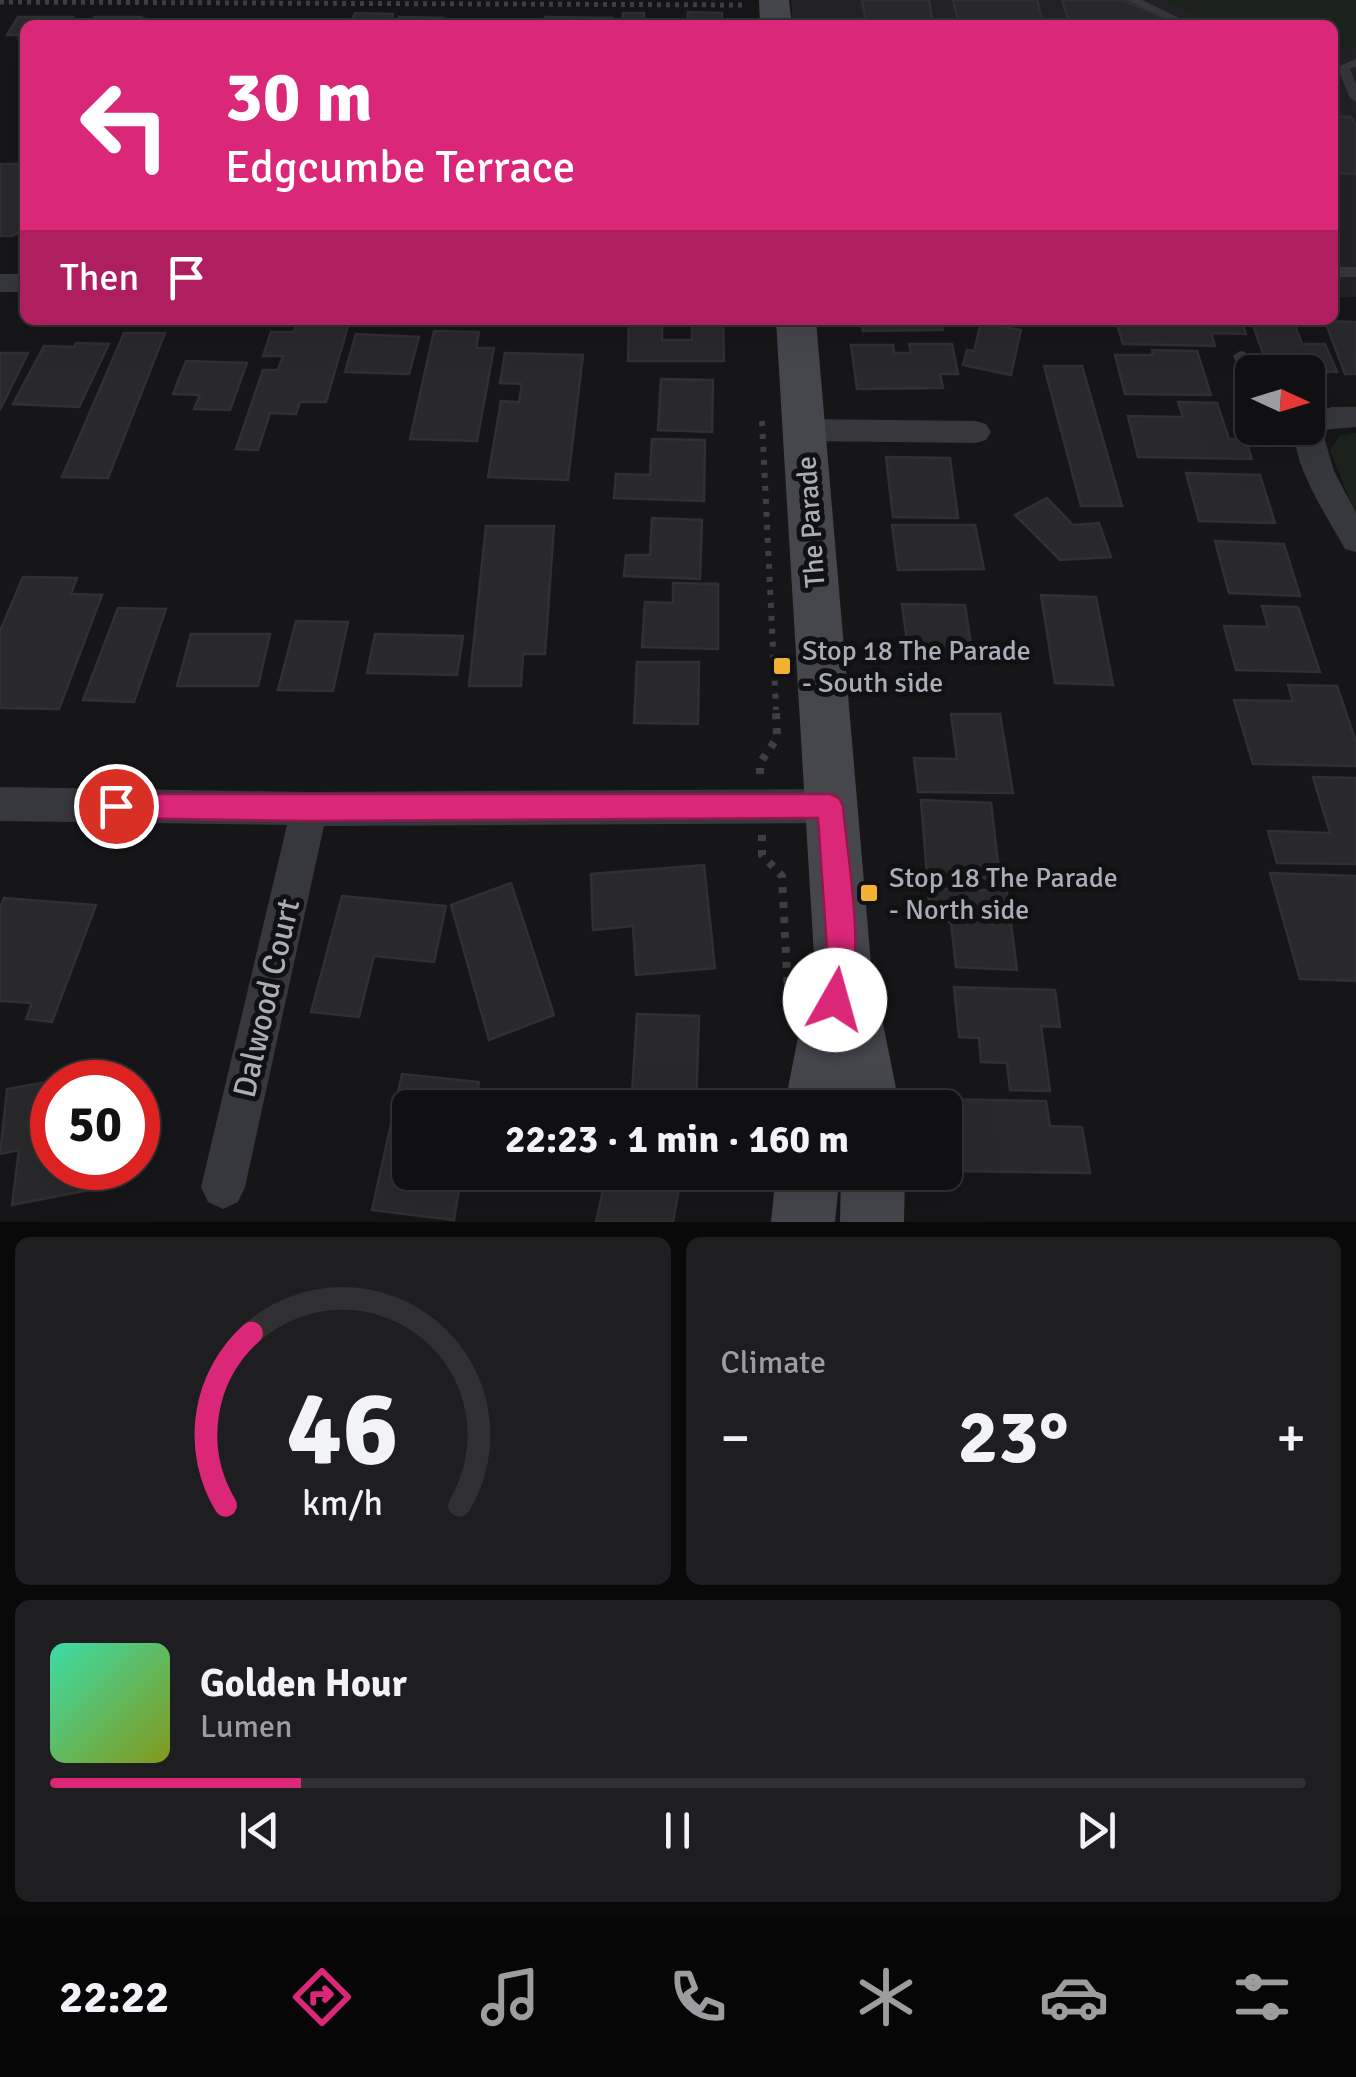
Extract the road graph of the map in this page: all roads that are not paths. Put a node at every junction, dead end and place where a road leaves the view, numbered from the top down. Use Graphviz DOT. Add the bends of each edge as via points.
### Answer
graph roads {
  1 [pos="1134,0"];
  2 [pos="1177,20"];
  3 [pos="1356,62"];
  4 [pos="1356,98"];
  5 [pos="795,325"];
  6 [pos="1356,417"];
  7 [pos="1325,420"];
  8 [pos="782,425"];
  9 [pos="976,432"];
  10 [pos="1310,445"];
  11 [pos="1356,540"];
  12 [pos="0,804"];
  13 [pos="830,806"];
  14 [pos="309,809"];
  15 [pos="842,964"];
  16 [pos="818,1090"];
  17 [pos="866,1090"];
  18 [pos="223,1187"];
  19 [pos="806,1190"];
  20 [pos="873,1190"];
  21 [pos="803,1222"];
  22 [pos="872,1222"];
  1 -- 2 [label="lane"];
  3 -- 4 [label="lane" via="1343,67"];
  5 -- 8 [label="main road, The Parade"];
  6 -- 7 [label="street"];
  8 -- 9 [label="street"];
  8 -- 13 [label="main road, The Parade"];
  10 -- 11 [label="street"];
  12 -- 14 [label="street"];
  13 -- 14 [label="street"];
  13 -- 15 [label="main road, The Parade"];
  14 -- 18 [label="street, Dalwood Court"];
  15 -- 16 [label="main road, The Parade"];
  15 -- 17 [label="main road, The Parade"];
  19 -- 21 [label="main road"];
  20 -- 22 [label="main road"];
}
